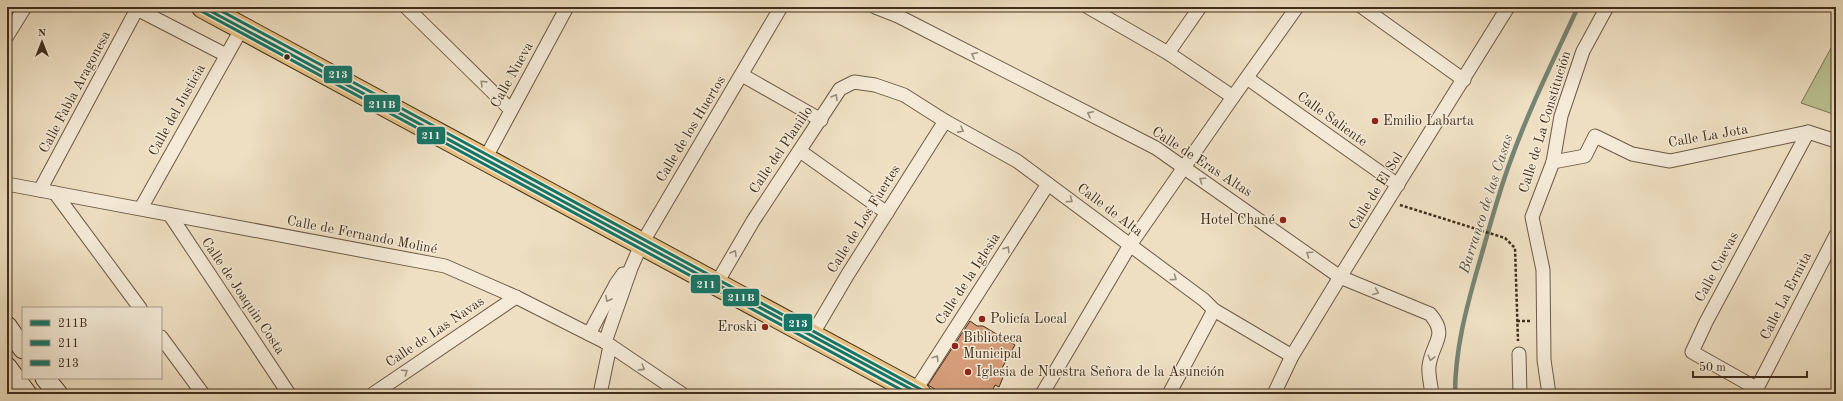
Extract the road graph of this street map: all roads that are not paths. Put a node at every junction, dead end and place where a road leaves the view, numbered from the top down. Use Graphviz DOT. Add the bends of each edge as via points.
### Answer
graph roads {
  1 [pos="26,7"];
  2 [pos="203,7"];
  3 [pos="406,7"];
  4 [pos="568,7"];
  5 [pos="781,7"];
  6 [pos="1088,7"];
  7 [pos="1200,7"];
  8 [pos="1297,7"];
  9 [pos="1362,7"];
  10 [pos="1508,7"];
  11 [pos="1607,7"];
  12 [pos="135,8"];
  13 [pos="878,8"];
  14 [pos="242,28"];
  15 [pos="7,36"];
  16 [pos="1168,53"];
  17 [pos="226,55"];
  18 [pos="742,75"];
  19 [pos="1247,78"];
  20 [pos="1464,80"];
  21 [pos="904,95"];
  22 [pos="1232,97"];
  23 [pos="511,110"];
  24 [pos="821,120"];
  25 [pos="945,121"];
  26 [pos="1808,132"];
  27 [pos="1836,141"];
  28 [pos="800,150"];
  29 [pos="485,159"];
  30 [pos="1553,162"];
  31 [pos="1185,168"];
  32 [pos="7,184"];
  33 [pos="1048,184"];
  34 [pos="1398,185"];
  35 [pos="40,190"];
  36 [pos="55,193"];
  37 [pos="141,208"];
  38 [pos="886,213"];
  39 [pos="170,215"];
  40 [pos="1836,235"];
  41 [pos="641,245"];
  42 [pos="1130,245"];
  43 [pos="631,268"];
  44 [pos="1340,277"];
  45 [pos="711,281"];
  46 [pos="516,297"];
  47 [pos="139,307"];
  48 [pos="1214,310"];
  49 [pos="7,326"];
  50 [pos="588,334"];
  51 [pos="812,335"];
  52 [pos="162,337"];
  53 [pos="607,344"];
  54 [pos="22,348"];
  55 [pos="1519,354"];
  56 [pos="1292,356"];
  57 [pos="7,367"];
  58 [pos="46,379"];
  59 [pos="1755,391"];
  60 [pos="918,393"];
  61 [pos="27,394"];
  62 [pos="58,394"];
  63 [pos="203,394"];
  64 [pos="288,394"];
  65 [pos="373,394"];
  66 [pos="600,394"];
  67 [pos="682,394"];
  68 [pos="1042,394"];
  69 [pos="1169,394"];
  70 [pos="1274,394"];
  71 [pos="1432,394"];
  72 [pos="1520,394"];
  73 [pos="1549,394"];
  1 -- 15 [label="street"];
  2 -- 14 [label="highway"];
  23 -- 3 [label="street, one-way"];
  4 -- 23 [label="street, Calle Nueva"];
  5 -- 18 [label="street, Calle de los Huertos"];
  6 -- 16 [label="street"];
  7 -- 16 [label="street"];
  8 -- 19 [label="street"];
  9 -- 20 [label="street"];
  10 -- 20 [label="street, Calle de El Sol"];
  11 -- 30 [label="street, Calle de La Constitución" via="1583,51 1561,116"];
  12 -- 17 [label="street"];
  12 -- 35 [label="street, Calle Fabla Aragonesa"];
  31 -- 13 [label="street, Calle de Eras Altas, one-way" via="1156,148"];
  14 -- 17 [label="street, Calle del Justicia"];
  14 -- 29 [label="highway"];
  16 -- 22 [label="street"];
  17 -- 37 [label="street, Calle del Justicia"];
  18 -- 24 [label="street"];
  18 -- 41 [label="street, Calle de los Huertos"];
  19 -- 22 [label="street"];
  19 -- 34 [label="street, Calle Saliente"];
  20 -- 34 [label="street, Calle de El Sol"];
  24 -- 21 [label="street, Calle del Planillo, one-way" via="840,88 854,82"];
  21 -- 25 [label="street, Calle de Alta"];
  22 -- 31 [label="street"];
  23 -- 29 [label="street, Calle Nueva"];
  24 -- 28 [label="street, Calle del Planillo"];
  25 -- 33 [label="street, Calle de Alta, one-way" via="1016,162"];
  25 -- 38 [label="street, Calle de Los Fuertes"];
  26 -- 27 [label="street, Calle La Jota"];
  26 -- 30 [label="street, Calle La Jota" via="1670,161 1632,154 1595,136 1585,156"];
  26 -- 59 [label="street, Calle Cuevas" via="1692,352"];
  28 -- 38 [label="street"];
  45 -- 28 [label="street, Calle del Planillo, one-way" via="718,281 753,221"];
  29 -- 41 [label="highway"];
  30 -- 73 [label="street, Calle de La Constitución" via="1532,217 1543,270 1544,360"];
  31 -- 42 [label="street"];
  44 -- 31 [label="street, Calle de Eras Altas, one-way"];
  32 -- 35 [label="street, Calle de Fernando Moliné"];
  33 -- 42 [label="street, Calle de Alta, one-way"];
  60 -- 33 [label="street, Calle de la Iglesia, one-way"];
  34 -- 44 [label="street, Calle de El Sol"];
  35 -- 36 [label="street, Calle de Fernando Moliné"];
  36 -- 37 [label="street, Calle de Fernando Moliné"];
  36 -- 47 [label="street"];
  37 -- 39 [label="street, Calle de Fernando Moliné"];
  38 -- 51 [label="street, Calle de Los Fuertes"];
  39 -- 46 [label="street, Calle de Fernando Moliné" via="445,266"];
  39 -- 64 [label="street, Calle de Joaquin Costa"];
  40 -- 59 [label="street, Calle La Ermita"];
  41 -- 43 [label="street, Calle de los Huertos"];
  41 -- 45 [label="highway"];
  42 -- 48 [label="street, Calle de Alta, one-way"];
  42 -- 68 [label="street"];
  43 -- 50 [label="street, Calle de los Huertos, one-way" via="616,284"];
  43 -- 53 [label="street, Calle de los Huertos"];
  44 -- 56 [label="street, Calle de El Sol"];
  44 -- 71 [label="street, Calle de Eras Altas, one-way" via="1430,314 1438,324 1439,337 1429,368"];
  45 -- 51 [label="highway"];
  46 -- 50 [label="street, Calle de Fernando Moliné"];
  65 -- 46 [label="street, Calle de Las Navas, one-way"];
  48 -- 56 [label="street, Calle de Alta"];
  48 -- 69 [label="street"];
  49 -- 54 [label="street"];
  50 -- 53 [label="street, Calle de Fernando Moliné"];
  51 -- 60 [label="highway"];
  52 -- 63 [label="street"];
  53 -- 66 [label="street, Calle de los Huertos"];
  53 -- 67 [label="street, Calle de Fernando Moliné, one-way"];
  55 -- 72 [label="street"];
  56 -- 70 [label="street, Calle de El Sol"];
  57 -- 61 [label="street"];
  58 -- 62 [label="street"];
}
